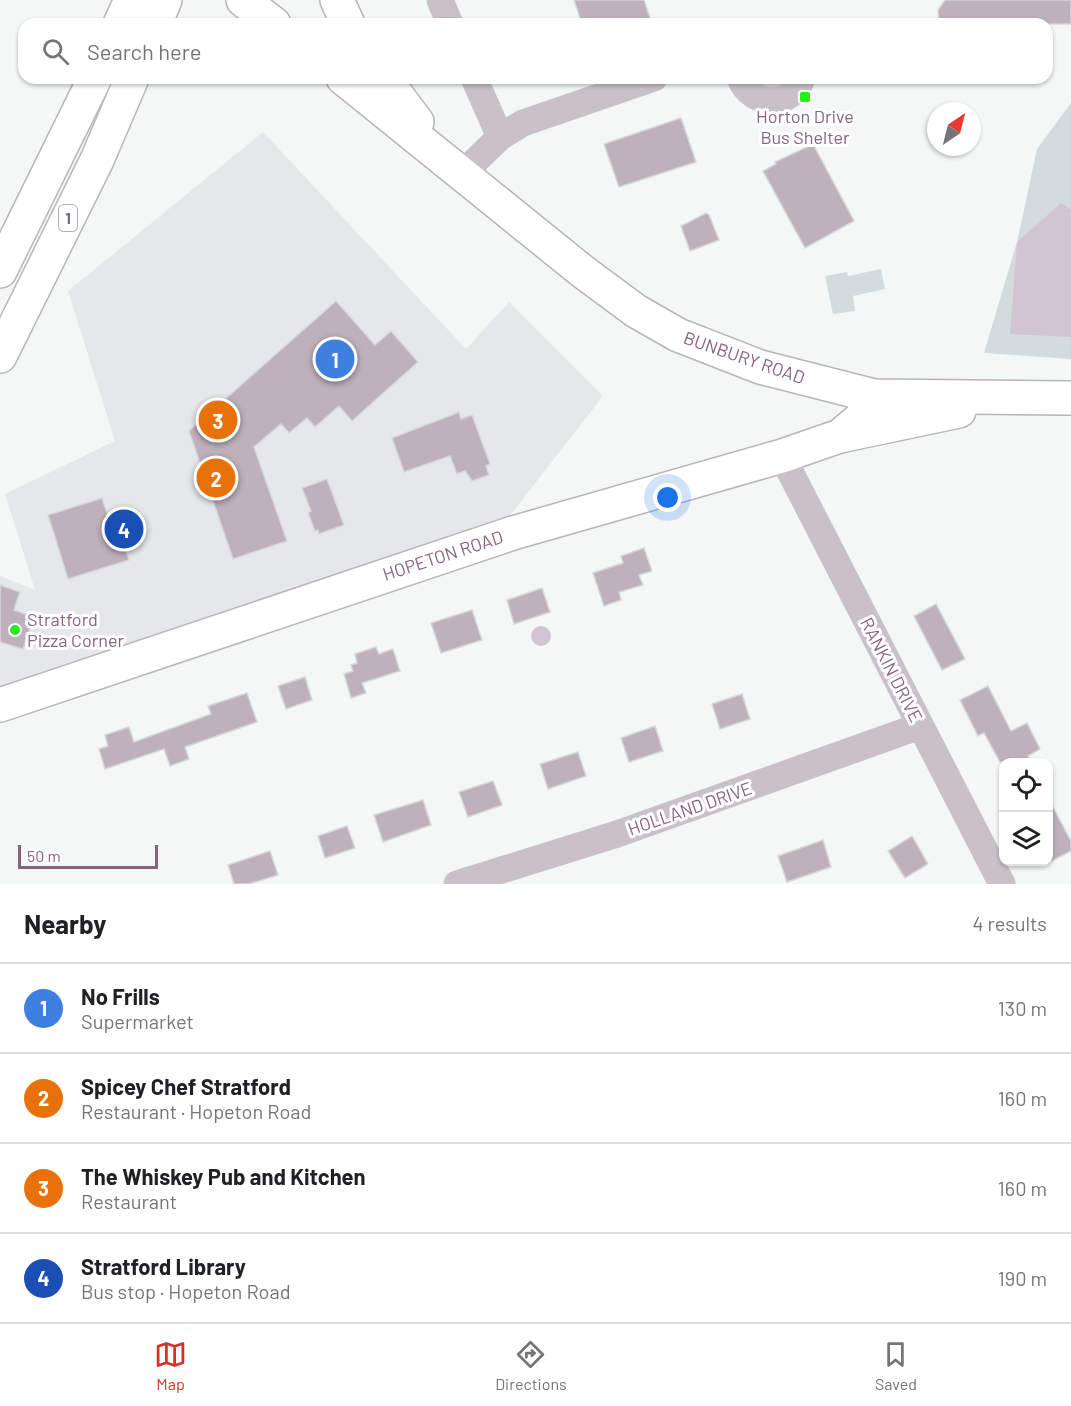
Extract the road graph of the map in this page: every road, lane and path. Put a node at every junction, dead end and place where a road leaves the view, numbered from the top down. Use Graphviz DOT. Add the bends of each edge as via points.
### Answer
graph roads {
  1 [pos="131,0"];
  2 [pos="165,0"];
  3 [pos="243,0"];
  4 [pos="338,0"];
  5 [pos="440,0"];
  6 [pos="123,18"];
  7 [pos="158,18"];
  8 [pos="266,18"];
  9 [pos="346,18"];
  10 [pos="448,18"];
  11 [pos="92,84"];
  12 [pos="129,84"];
  13 [pos="351,84"];
  14 [pos="389,84"];
  15 [pos="477,84"];
  16 [pos="635,84"];
  17 [pos="743,84"];
  18 [pos="799,84"];
  19 [pos="500,137"];
  20 [pos="452,164"];
  21 [pos="0,271"];
  22 [pos="0,356"];
  23 [pos="874,396"];
  24 [pos="1031,398"];
  25 [pos="1071,398"];
  26 [pos="840,436"];
  27 [pos="782,456"];
  28 [pos="0,705"];
  29 [pos="920,726"];
  30 [pos="457,884"];
  31 [pos="1002,884"];
  1 -- 6 [label="main road"];
  2 -- 7 [label="main road"];
  3 -- 8 [label="main road"];
  4 -- 9 [label="main road"];
  5 -- 10 [label="street"];
  11 -- 21 [label="main road, 1"];
  12 -- 22 [label="main road, 1" via="97,160"];
  13 -- 20 [label="main road, BUNBURY ROAD"];
  14 -- 20 [label="main road, BUNBURY ROAD"];
  15 -- 19 [label="street"];
  16 -- 19 [label="street" via="561,108"];
  17 -- 18 [label="street" via="754,97 775,101 794,92"];
  19 -- 20 [label="street"];
  20 -- 23 [label="main road, BUNBURY ROAD" via="582,272 678,335 760,367"];
  23 -- 24 [label="main road, BUNBURY ROAD"];
  23 -- 26 [label="main road, HOPETON ROAD" via="860,419"];
  24 -- 25 [label="main road, BUNBURY ROAD"];
  24 -- 26 [label="main road"];
  26 -- 27 [label="main road, HOPETON ROAD"];
  27 -- 28 [label="main road, HOPETON ROAD" via="513,533"];
  27 -- 29 [label="street, RANKIN DRIVE"];
  29 -- 30 [label="street, HOLLAND DRIVE" via="628,831"];
  29 -- 31 [label="street, RANKIN DRIVE"];
}
